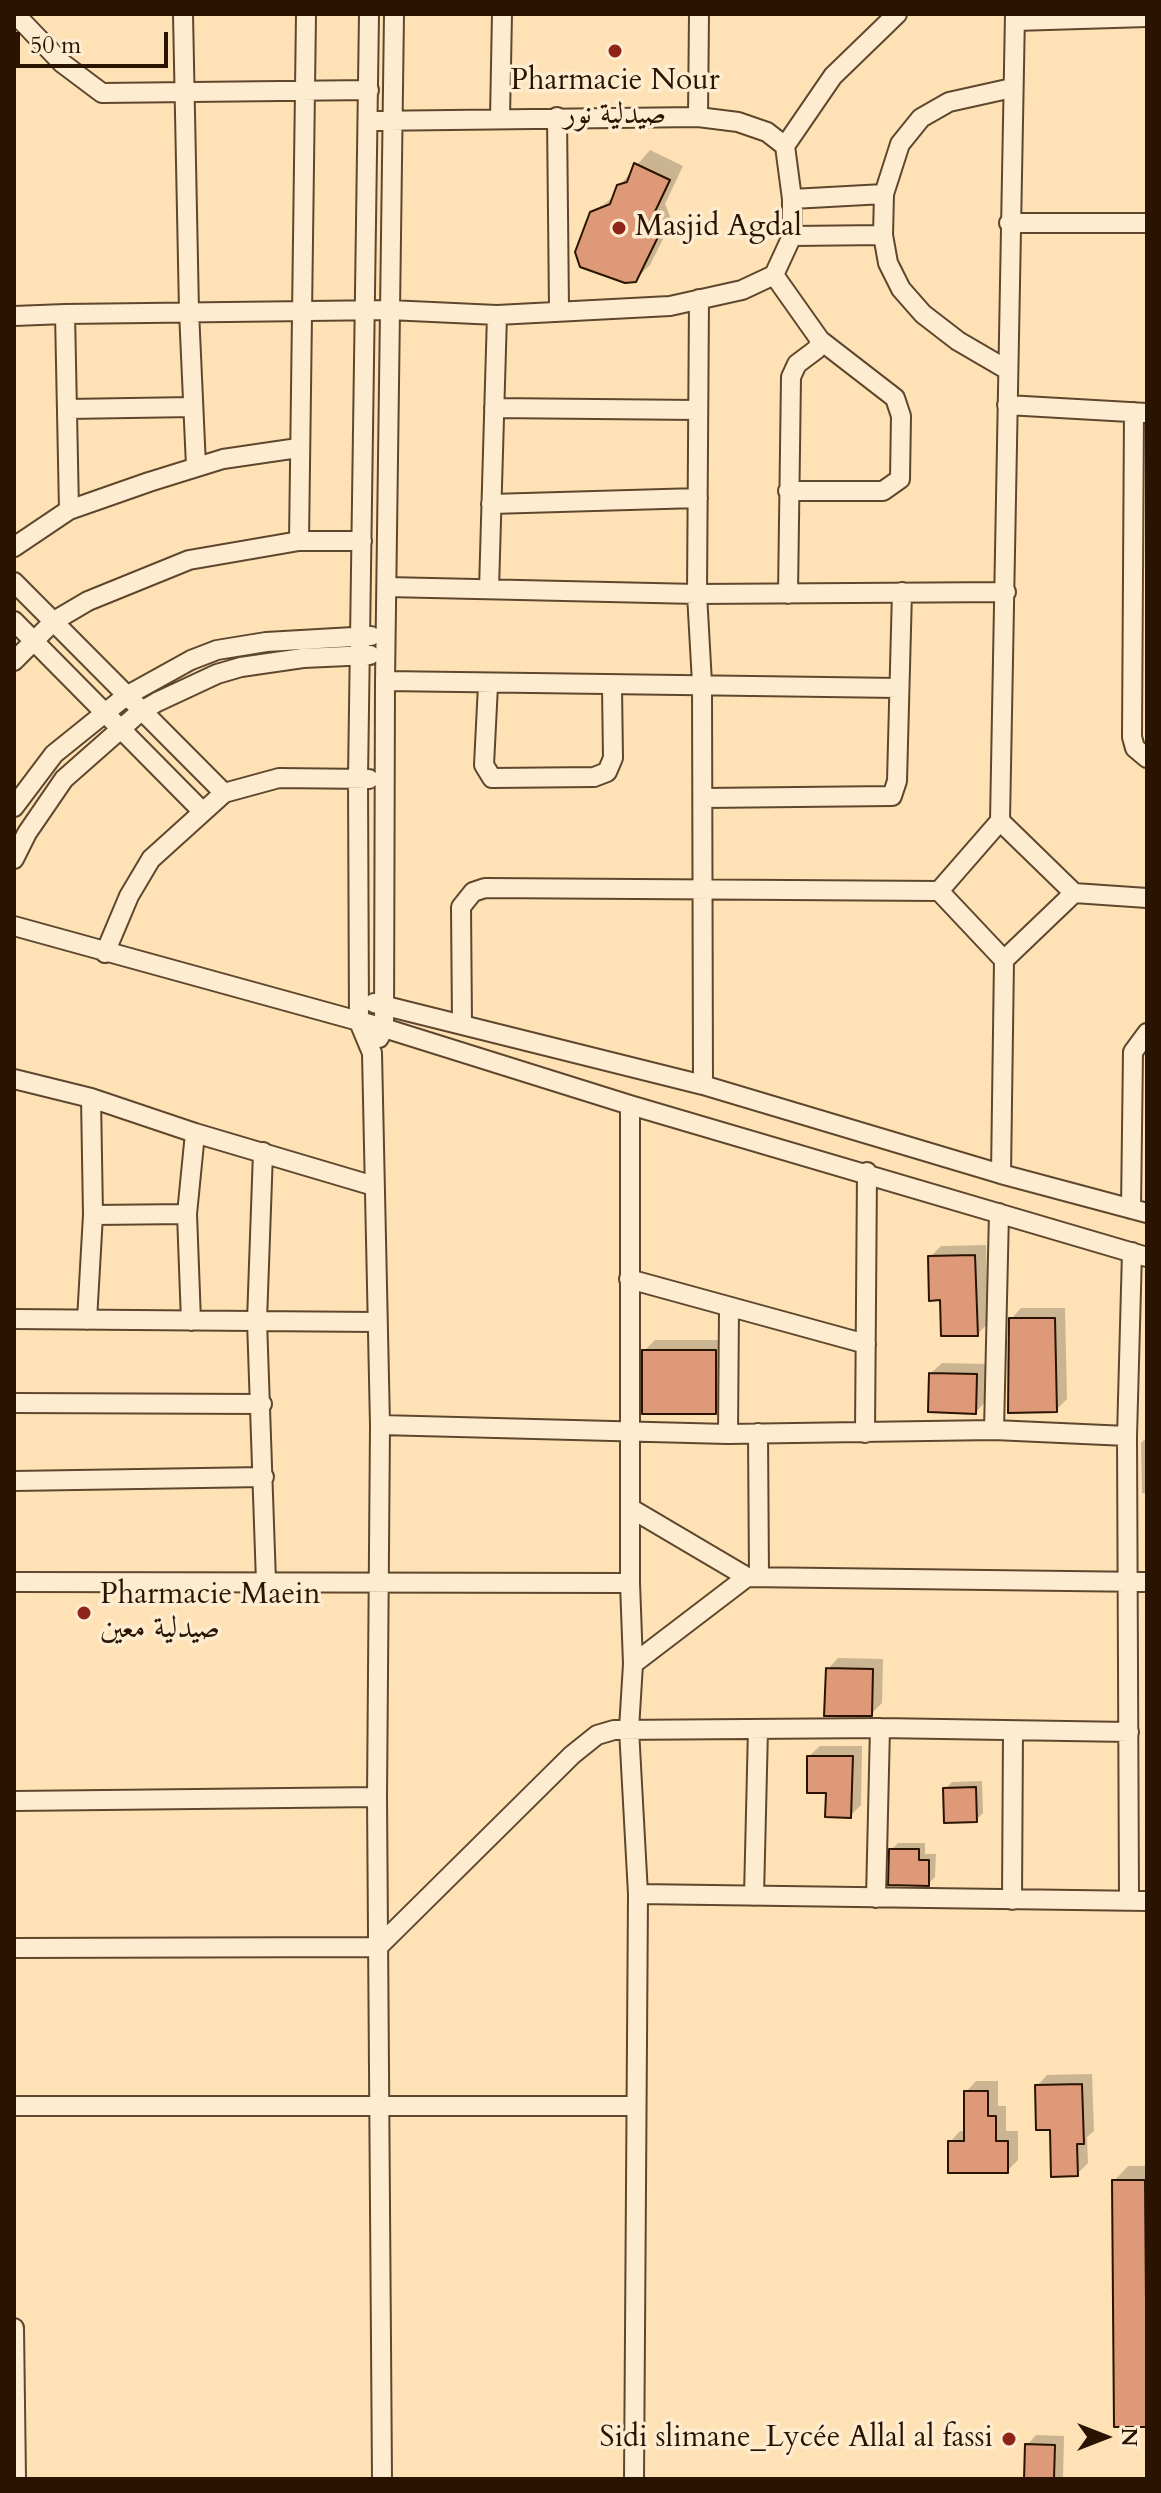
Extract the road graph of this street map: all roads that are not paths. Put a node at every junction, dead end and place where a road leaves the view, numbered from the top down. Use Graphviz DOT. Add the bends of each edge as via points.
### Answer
graph roads {
  1 [pos="15,14"];
  2 [pos="183,14"];
  3 [pos="306,14"];
  4 [pos="369,14"];
  5 [pos="394,14"];
  6 [pos="502,14"];
  7 [pos="699,14"];
  8 [pos="897,14"];
  9 [pos="1143,16"];
  10 [pos="1015,18"];
  11 [pos="1012,88"];
  12 [pos="369,90"];
  13 [pos="304,91"];
  14 [pos="185,92"];
  15 [pos="557,117"];
  16 [pos="698,117"];
  17 [pos="500,118"];
  18 [pos="393,120"];
  19 [pos="368,121"];
  20 [pos="785,146"];
  21 [pos="884,194"];
  22 [pos="792,199"];
  23 [pos="1009,223"];
  24 [pos="1147,223"];
  25 [pos="883,235"];
  26 [pos="792,236"];
  27 [pos="774,275"];
  28 [pos="699,299"];
  29 [pos="559,309"];
  30 [pos="365,310"];
  31 [pos="389,310"];
  32 [pos="189,311"];
  33 [pos="302,311"];
  34 [pos="65,314"];
  35 [pos="497,315"];
  36 [pos="14,316"];
  37 [pos="820,340"];
  38 [pos="1006,369"];
  39 [pos="1007,405"];
  40 [pos="193,407"];
  41 [pos="494,408"];
  42 [pos="67,409"];
  43 [pos="698,410"];
  44 [pos="1140,412"];
  45 [pos="298,448"];
  46 [pos="196,466"];
  47 [pos="788,491"];
  48 [pos="698,498"];
  49 [pos="491,504"];
  50 [pos="69,510"];
  51 [pos="299,541"];
  52 [pos="362,541"];
  53 [pos="14,547"];
  54 [pos="14,582"];
  55 [pos="387,587"];
  56 [pos="489,589"];
  57 [pos="902,592"];
  58 [pos="1006,592"];
  59 [pos="697,594"];
  60 [pos="788,594"];
  61 [pos="14,621"];
  62 [pos="54,621"];
  63 [pos="360,636"];
  64 [pos="34,640"];
  65 [pos="386,646"];
  66 [pos="361,655"];
  67 [pos="14,661"];
  68 [pos="385,681"];
  69 [pos="702,683"];
  70 [pos="488,685"];
  71 [pos="612,687"];
  72 [pos="899,688"];
  73 [pos="126,696"];
  74 [pos="105,711"];
  75 [pos="140,712"];
  76 [pos="121,729"];
  77 [pos="1147,758"];
  78 [pos="358,778"];
  79 [pos="384,780"];
  80 [pos="224,793"];
  81 [pos="703,798"];
  82 [pos="14,807"];
  83 [pos="202,811"];
  84 [pos="1000,821"];
  85 [pos="14,859"];
  86 [pos="702,889"];
  87 [pos="939,891"];
  88 [pos="1074,893"];
  89 [pos="1147,898"];
  90 [pos="14,926"];
  91 [pos="105,953"];
  92 [pos="1004,960"];
  93 [pos="360,999"];
  94 [pos="385,1005"];
  95 [pos="359,1022"];
  96 [pos="462,1023"];
  97 [pos="384,1028"];
  98 [pos="1147,1033"];
  99 [pos="372,1053"];
  100 [pos="14,1079"];
  101 [pos="703,1085"];
  102 [pos="91,1098"];
  103 [pos="630,1105"];
  104 [pos="195,1133"];
  105 [pos="263,1152"];
  106 [pos="867,1172"];
  107 [pos="1001,1174"];
  108 [pos="374,1186"];
  109 [pos="1139,1211"];
  110 [pos="999,1213"];
  111 [pos="187,1214"];
  112 [pos="93,1215"];
  113 [pos="1140,1255"];
  114 [pos="629,1279"];
  115 [pos="729,1309"];
  116 [pos="14,1319"];
  117 [pos="87,1320"];
  118 [pos="191,1321"];
  119 [pos="257,1321"];
  120 [pos="376,1322"];
  121 [pos="866,1344"];
  122 [pos="14,1403"];
  123 [pos="262,1404"];
  124 [pos="380,1425"];
  125 [pos="994,1430"];
  126 [pos="630,1432"];
  127 [pos="758,1433"];
  128 [pos="865,1433"];
  129 [pos="728,1434"];
  130 [pos="1127,1436"];
  131 [pos="264,1477"];
  132 [pos="14,1481"];
  133 [pos="630,1508"];
  134 [pos="753,1577"];
  135 [pos="14,1582"];
  136 [pos="266,1582"];
  137 [pos="379,1582"];
  138 [pos="1138,1582"];
  139 [pos="630,1583"];
  140 [pos="633,1664"];
  141 [pos="880,1728"];
  142 [pos="629,1729"];
  143 [pos="758,1729"];
  144 [pos="1013,1731"];
  145 [pos="1129,1732"];
  146 [pos="377,1797"];
  147 [pos="14,1801"];
  148 [pos="638,1894"];
  149 [pos="754,1896"];
  150 [pos="876,1898"];
  151 [pos="1012,1900"];
  152 [pos="1138,1900"];
  153 [pos="378,1947"];
  154 [pos="14,1948"];
  155 [pos="14,2106"];
  156 [pos="635,2106"];
  157 [pos="379,2107"];
  158 [pos="14,2328"];
  159 [pos="16,2479"];
  160 [pos="382,2479"];
  161 [pos="634,2479"];
  1 -- 14 [label="street" via="62,63 102,93"];
  2 -- 14 [label="street"];
  3 -- 13 [label="street"];
  4 -- 12 [label="street"];
  5 -- 18 [label="street"];
  6 -- 17 [label="street"];
  7 -- 16 [label="street"];
  8 -- 20 [label="street" via="833,76"];
  9 -- 10 [label="street"];
  10 -- 11 [label="street"];
  11 -- 21 [label="street" via="949,102 921,118 900,144"];
  11 -- 23 [label="street"];
  12 -- 13 [label="street"];
  12 -- 19 [label="street"];
  13 -- 14 [label="street"];
  13 -- 33 [label="street"];
  14 -- 32 [label="street"];
  15 -- 16 [label="street"];
  15 -- 17 [label="street"];
  15 -- 29 [label="street"];
  16 -- 20 [label="street" via="738,122 767,132"];
  17 -- 18 [label="street"];
  18 -- 19 [label="street"];
  18 -- 31 [label="street"];
  19 -- 30 [label="street"];
  20 -- 22 [label="street"];
  21 -- 22 [label="street"];
  21 -- 25 [label="street"];
  22 -- 26 [label="street"];
  23 -- 24 [label="street"];
  23 -- 38 [label="street"];
  25 -- 26 [label="street"];
  25 -- 38 [label="street" via="888,263 908,297 958,341"];
  26 -- 27 [label="street"];
  27 -- 28 [label="street" via="742,290"];
  27 -- 37 [label="street"];
  28 -- 29 [label="street" via="670,306"];
  28 -- 43 [label="street"];
  29 -- 35 [label="street"];
  30 -- 31 [label="street"];
  30 -- 33 [label="street"];
  30 -- 52 [label="street"];
  31 -- 35 [label="street"];
  31 -- 55 [label="street"];
  32 -- 33 [label="street"];
  32 -- 34 [label="street"];
  32 -- 40 [label="street"];
  33 -- 45 [label="street"];
  34 -- 36 [label="street"];
  34 -- 42 [label="street"];
  35 -- 41 [label="street"];
  37 -- 47 [label="street" via="791,377"];
  37 -- 47 [label="street" via="895,398 901,416 900,479 883,491"];
  38 -- 39 [label="street"];
  39 -- 44 [label="street"];
  39 -- 58 [label="street"];
  40 -- 42 [label="street"];
  40 -- 46 [label="street"];
  41 -- 43 [label="street"];
  41 -- 49 [label="street"];
  42 -- 50 [label="street"];
  43 -- 48 [label="street"];
  44 -- 77 [label="street" via="1132,737"];
  45 -- 46 [label="street"];
  45 -- 51 [label="street"];
  46 -- 50 [label="street"];
  47 -- 60 [label="street"];
  48 -- 49 [label="street"];
  48 -- 59 [label="street"];
  49 -- 56 [label="street"];
  50 -- 53 [label="street"];
  51 -- 52 [label="street"];
  51 -- 62 [label="street" via="189,560 132,580"];
  52 -- 63 [label="street"];
  54 -- 62 [label="street"];
  55 -- 56 [label="street"];
  55 -- 65 [label="street"];
  56 -- 59 [label="street"];
  57 -- 58 [label="street"];
  57 -- 60 [label="street"];
  57 -- 72 [label="street"];
  58 -- 84 [label="street"];
  59 -- 60 [label="street"];
  59 -- 69 [label="street"];
  61 -- 64 [label="street"];
  62 -- 64 [label="street"];
  62 -- 73 [label="street"];
  63 -- 65 [label="street"];
  63 -- 66 [label="street"];
  63 -- 73 [label="street" via="217,650"];
  64 -- 67 [label="street"];
  64 -- 74 [label="street"];
  65 -- 66 [label="street"];
  65 -- 68 [label="street"];
  66 -- 75 [label="street" via="241,667"];
  66 -- 78 [label="street"];
  68 -- 70 [label="street"];
  68 -- 79 [label="street"];
  69 -- 71 [label="street"];
  69 -- 72 [label="street"];
  69 -- 81 [label="street"];
  70 -- 71 [label="street"];
  70 -- 71 [label="street" via="484,765 492,778 594,777 607,772 613,758"];
  72 -- 81 [label="street" via="897,781 892,796"];
  73 -- 74 [label="street"];
  73 -- 75 [label="street"];
  74 -- 76 [label="street"];
  74 -- 82 [label="street" via="54,754"];
  75 -- 76 [label="street"];
  75 -- 80 [label="street"];
  76 -- 83 [label="street"];
  76 -- 85 [label="street" via="64,779"];
  78 -- 79 [label="street"];
  78 -- 80 [label="street" via="279,778"];
  78 -- 93 [label="street"];
  79 -- 94 [label="street"];
  80 -- 83 [label="street"];
  81 -- 86 [label="street"];
  83 -- 91 [label="street" via="151,859"];
  84 -- 87 [label="street"];
  84 -- 88 [label="street"];
  86 -- 87 [label="street"];
  86 -- 96 [label="street" via="473,892 461,907"];
  86 -- 101 [label="street"];
  87 -- 92 [label="street"];
  88 -- 89 [label="street"];
  88 -- 92 [label="street"];
  90 -- 91 [label="street"];
  91 -- 95 [label="street"];
  92 -- 107 [label="street"];
  93 -- 94 [label="street"];
  93 -- 95 [label="street"];
  94 -- 96 [label="street"];
  94 -- 97 [label="street"];
  95 -- 97 [label="street"];
  95 -- 99 [label="street"];
  96 -- 101 [label="street"];
  97 -- 99 [label="street"];
  97 -- 103 [label="street"];
  98 -- 109 [label="street" via="1133,1052"];
  99 -- 108 [label="street"];
  100 -- 102 [label="street"];
  101 -- 107 [label="street"];
  102 -- 104 [label="street"];
  102 -- 112 [label="street"];
  103 -- 106 [label="street"];
  103 -- 114 [label="street"];
  104 -- 105 [label="street"];
  104 -- 111 [label="street"];
  105 -- 108 [label="street"];
  105 -- 119 [label="street"];
  106 -- 110 [label="street"];
  106 -- 121 [label="street"];
  107 -- 109 [label="street"];
  108 -- 120 [label="street"];
  110 -- 113 [label="street"];
  110 -- 125 [label="street"];
  111 -- 112 [label="street"];
  111 -- 118 [label="street"];
  112 -- 117 [label="street"];
  113 -- 130 [label="street"];
  114 -- 115 [label="street"];
  114 -- 126 [label="street"];
  115 -- 121 [label="street"];
  115 -- 129 [label="street"];
  116 -- 117 [label="street"];
  117 -- 118 [label="street"];
  118 -- 119 [label="street"];
  119 -- 120 [label="street"];
  119 -- 123 [label="street"];
  120 -- 124 [label="street"];
  121 -- 128 [label="street"];
  122 -- 123 [label="street"];
  123 -- 131 [label="street"];
  124 -- 126 [label="street"];
  124 -- 137 [label="street"];
  125 -- 128 [label="street"];
  125 -- 130 [label="street"];
  126 -- 129 [label="street"];
  126 -- 133 [label="street"];
  127 -- 128 [label="street"];
  127 -- 129 [label="street"];
  127 -- 134 [label="street"];
  130 -- 138 [label="street"];
  131 -- 132 [label="street"];
  131 -- 136 [label="street"];
  133 -- 134 [label="street"];
  133 -- 139 [label="street"];
  134 -- 138 [label="street"];
  134 -- 140 [label="street"];
  135 -- 136 [label="street"];
  136 -- 137 [label="street"];
  137 -- 139 [label="street"];
  137 -- 146 [label="street"];
  138 -- 145 [label="street"];
  139 -- 140 [label="street"];
  140 -- 142 [label="street"];
  141 -- 143 [label="street"];
  141 -- 144 [label="street"];
  141 -- 150 [label="street"];
  142 -- 143 [label="street"];
  142 -- 148 [label="street"];
  142 -- 153 [label="street" via="590,1739"];
  143 -- 149 [label="street"];
  144 -- 145 [label="street"];
  144 -- 151 [label="street"];
  145 -- 152 [label="street"];
  146 -- 147 [label="street"];
  146 -- 153 [label="street"];
  148 -- 149 [label="street"];
  148 -- 156 [label="street"];
  149 -- 150 [label="street"];
  150 -- 151 [label="street"];
  151 -- 152 [label="street"];
  153 -- 154 [label="street"];
  153 -- 157 [label="street"];
  155 -- 157 [label="street"];
  156 -- 157 [label="street"];
  156 -- 161 [label="street"];
  157 -- 160 [label="street"];
  158 -- 159 [label="street"];
}
